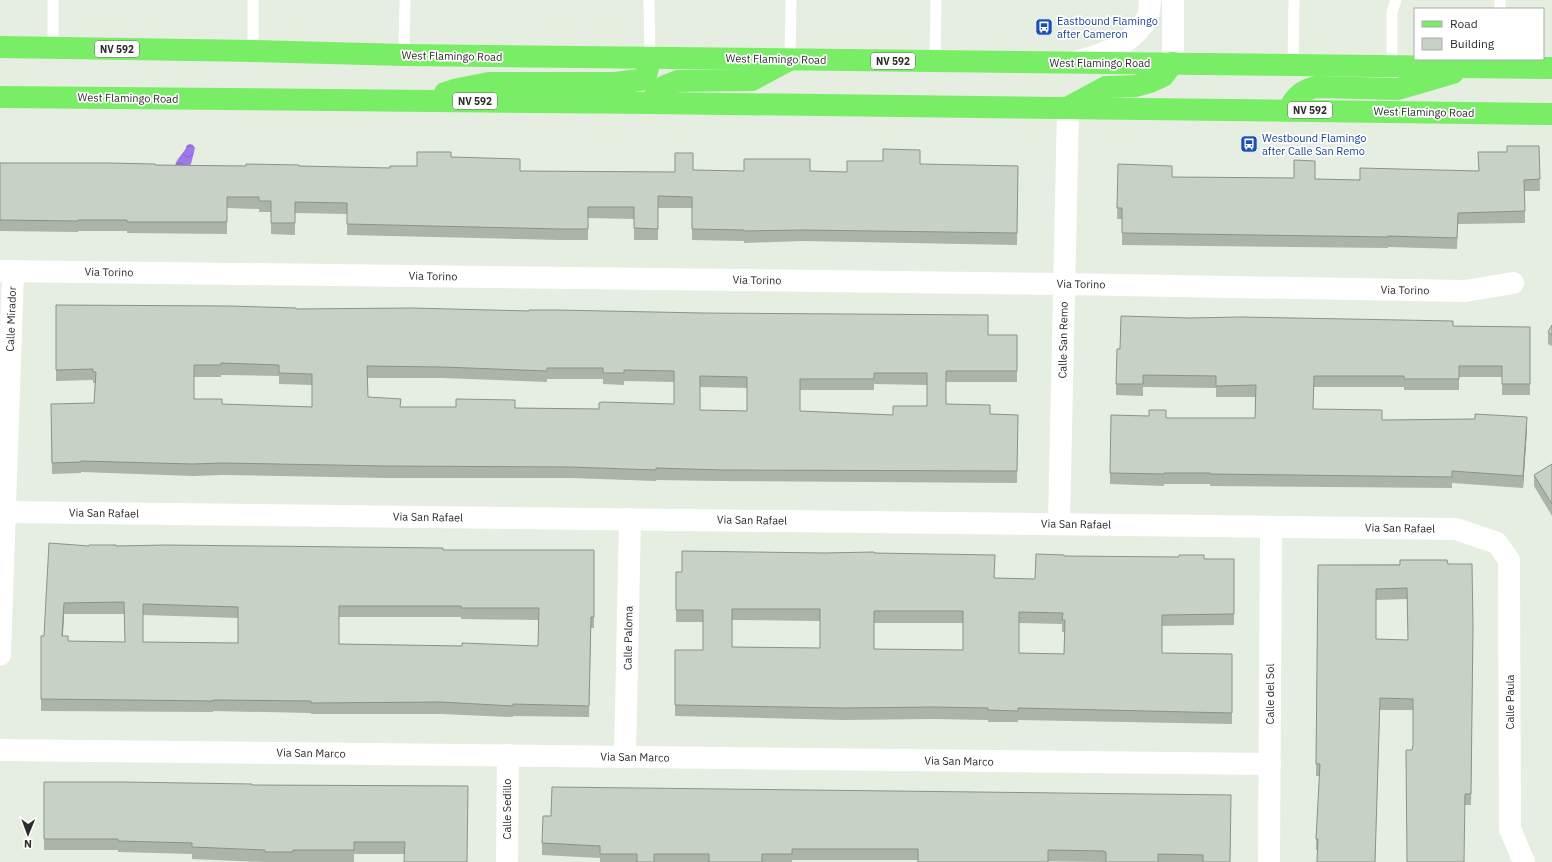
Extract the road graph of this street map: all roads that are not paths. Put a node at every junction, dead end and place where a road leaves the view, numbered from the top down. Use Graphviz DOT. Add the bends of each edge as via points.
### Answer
graph roads {
  1 [pos="52,0"];
  2 [pos="253,0"];
  3 [pos="405,0"];
  4 [pos="649,0"];
  5 [pos="791,0"];
  6 [pos="936,0"];
  7 [pos="1150,0"];
  8 [pos="1173,0"];
  9 [pos="1294,0"];
  10 [pos="1396,0"];
  11 [pos="0,47"];
  12 [pos="53,48"];
  13 [pos="253,51"];
  14 [pos="404,56"];
  15 [pos="650,58"];
  16 [pos="790,60"];
  17 [pos="935,61"];
  18 [pos="1071,63"];
  19 [pos="1173,63"];
  20 [pos="1499,63"];
  21 [pos="1294,65"];
  22 [pos="1392,66"];
  23 [pos="1477,67"];
  24 [pos="1552,68"];
  25 [pos="0,97"];
  26 [pos="419,101"];
  27 [pos="651,102"];
  28 [pos="1068,108"];
  29 [pos="1289,110"];
  30 [pos="1552,114"];
  31 [pos="6,271"];
  32 [pos="1513,283"];
  33 [pos="1064,284"];
  34 [pos="5,512"];
  35 [pos="630,519"];
  36 [pos="1059,524"];
  37 [pos="1271,526"];
  38 [pos="1497,543"];
  39 [pos="0,655"];
  40 [pos="0,750"];
  41 [pos="508,756"];
  42 [pos="626,757"];
  43 [pos="1270,764"];
  44 [pos="507,862"];
  45 [pos="1269,862"];
  46 [pos="1524,862"];
  1 -- 12 [label="lane"];
  2 -- 13 [label="lane"];
  3 -- 14 [label="lane"];
  4 -- 15 [label="lane"];
  5 -- 16 [label="lane"];
  6 -- 17 [label="lane"];
  7 -- 18 [label="street" via="1147,18 1133,34 1108,51"];
  8 -- 19 [label="street"];
  9 -- 21 [label="lane"];
  10 -- 22 [label="lane" via="1392,12"];
  11 -- 12 [label="main road, West Flamingo Road / NV 592"];
  12 -- 13 [label="main road, West Flamingo Road / NV 592"];
  13 -- 14 [label="main road, West Flamingo Road / NV 592"];
  14 -- 15 [label="main road, West Flamingo Road / NV 592"];
  15 -- 16 [label="main road, West Flamingo Road / NV 592"];
  15 -- 26 [label="main road" via="646,76 640,80 615,83 489,83"];
  16 -- 17 [label="main road, West Flamingo Road / NV 592"];
  16 -- 27 [label="main road" via="752,80 678,81 665,86"];
  17 -- 18 [label="main road, West Flamingo Road / NV 592"];
  18 -- 19 [label="main road, West Flamingo Road / NV 592"];
  19 -- 21 [label="main road, West Flamingo Road / NV 592"];
  19 -- 28 [label="main road" via="1163,76 1150,82 1136,86 1106,87"];
  20 -- 23 [label="main road, West Flamingo Road / NV 592"];
  20 -- 24 [label="main road, West Flamingo Road / NV 592"];
  21 -- 22 [label="main road, West Flamingo Road / NV 592"];
  22 -- 23 [label="main road, West Flamingo Road / NV 592"];
  23 -- 29 [label="main road" via="1398,89 1306,89 1292,102"];
  25 -- 26 [label="main road, West Flamingo Road / NV 592"];
  26 -- 27 [label="main road, West Flamingo Road / NV 592"];
  27 -- 28 [label="main road, West Flamingo Road / NV 592"];
  28 -- 29 [label="main road, West Flamingo Road / NV 592"];
  28 -- 33 [label="street, Calle San Remo"];
  29 -- 30 [label="main road, West Flamingo Road / NV 592"];
  31 -- 33 [label="street, Via Torino"];
  31 -- 34 [label="street, Calle Mirador"];
  32 -- 33 [label="street, Via Torino" via="1465,291"];
  33 -- 36 [label="street, Calle San Remo"];
  34 -- 35 [label="street, Via San Rafael"];
  34 -- 39 [label="street, Calle Mirador"];
  35 -- 36 [label="street, Via San Rafael"];
  35 -- 42 [label="street, Calle Paloma"];
  36 -- 37 [label="street, Via San Rafael"];
  37 -- 38 [label="street, Via San Rafael" via="1456,529"];
  37 -- 43 [label="street, Calle del Sol"];
  38 -- 46 [label="street, Calle Paula" via="1509,560 1510,829"];
  40 -- 41 [label="street, Via San Marco"];
  41 -- 42 [label="street, Via San Marco"];
  41 -- 44 [label="street, Calle Sedillo"];
  42 -- 43 [label="street, Via San Marco"];
  43 -- 45 [label="street, Calle del Sol"];
}
